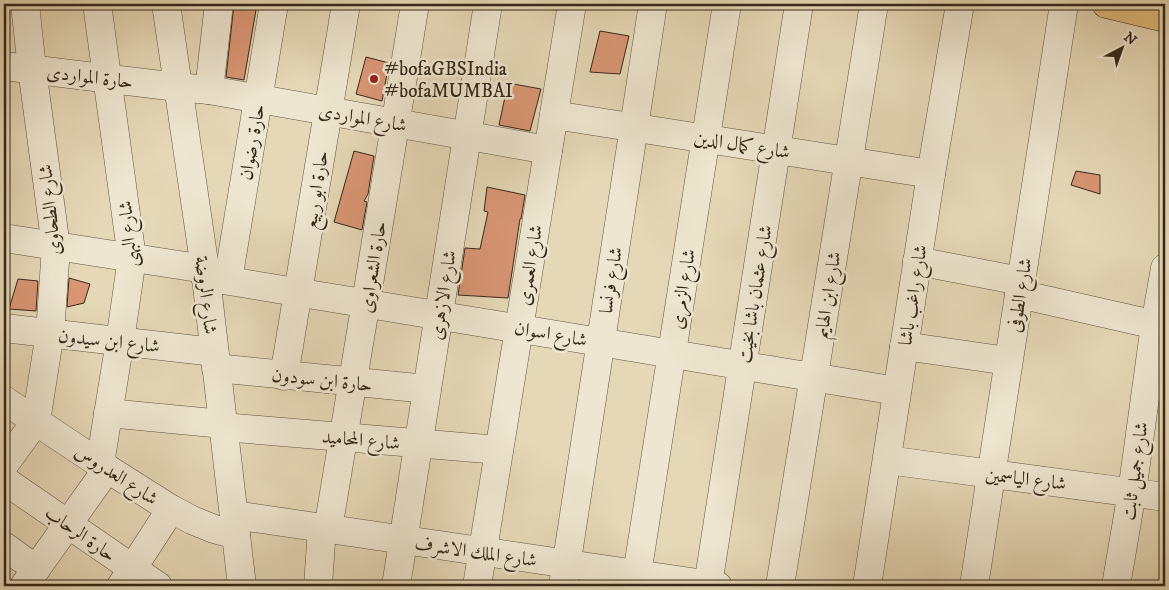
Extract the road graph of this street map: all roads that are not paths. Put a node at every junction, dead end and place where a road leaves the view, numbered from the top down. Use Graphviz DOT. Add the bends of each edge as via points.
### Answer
graph roads {
  1 [pos="25,4"];
  2 [pos="97,4"];
  3 [pos="166,4"];
  4 [pos="219,4"];
  5 [pos="274,4"];
  6 [pos="346,4"];
  7 [pos="414,4"];
  8 [pos="488,4"];
  9 [pos="572,4"];
  10 [pos="653,4"];
  11 [pos="727,4"];
  12 [pos="799,4"];
  13 [pos="874,4"];
  14 [pos="960,4"];
  15 [pos="1064,4"];
  16 [pos="1106,4"];
  17 [pos="1165,18"];
  18 [pos="4,66"];
  19 [pos="32,69"];
  20 [pos="107,78"];
  21 [pos="177,87"];
  22 [pos="209,90"];
  23 [pos="258,98"];
  24 [pos="328,111"];
  25 [pos="554,115"];
  26 [pos="395,123"];
  27 [pos="634,128"];
  28 [pos="467,136"];
  29 [pos="706,139"];
  30 [pos="548,150"];
  31 [pos="776,150"];
  32 [pos="848,161"];
  33 [pos="931,174"];
  34 [pos="4,238"];
  35 [pos="56,247"];
  36 [pos="132,258"];
  37 [pos="917,261"];
  38 [pos="1165,268"];
  39 [pos="212,275"];
  40 [pos="1020,287"];
  41 [pos="298,291"];
  42 [pos="366,302"];
  43 [pos="439,315"];
  44 [pos="1160,326"];
  45 [pos="4,328"];
  46 [pos="519,328"];
  47 [pos="50,333"];
  48 [pos="120,341"];
  49 [pos="601,342"];
  50 [pos="904,346"];
  51 [pos="672,354"];
  52 [pos="215,360"];
  53 [pos="1008,362"];
  54 [pos="742,365"];
  55 [pos="284,376"];
  56 [pos="814,377"];
  57 [pos="353,382"];
  58 [pos="428,389"];
  59 [pos="897,391"];
  60 [pos="4,400"];
  61 [pos="108,413"];
  62 [pos="36,421"];
  63 [pos="223,426"];
  64 [pos="343,437"];
  65 [pos="419,444"];
  66 [pos="499,450"];
  67 [pos="887,460"];
  68 [pos="4,465"];
  69 [pos="104,467"];
  70 [pos="991,474"];
  71 [pos="4,480"];
  72 [pos="1132,492"];
  73 [pos="1165,497"];
  74 [pos="172,509"];
  75 [pos="68,524"];
  76 [pos="235,525"];
  77 [pos="325,529"];
  78 [pos="403,540"];
  79 [pos="4,546"];
  80 [pos="482,552"];
  81 [pos="565,575"];
  82 [pos="127,577"];
  83 [pos="30,578"];
  84 [pos="642,579"];
  85 [pos="713,585"];
  86 [pos="158,586"];
  87 [pos="242,586"];
  88 [pos="318,586"];
  89 [pos="396,586"];
  90 [pos="477,586"];
  91 [pos="780,586"];
  92 [pos="867,586"];
  93 [pos="974,586"];
  94 [pos="1116,586"];
  1 -- 19 [label="street, شارع الطحاوى"];
  2 -- 20 [label="street, شارع البهى"];
  3 -- 21 [label="street, شارع الروضة"];
  4 -- 22 [label="street"];
  5 -- 23 [label="street, حارة رضوان"];
  6 -- 24 [label="street, حارة ابو ربيع"];
  7 -- 26 [label="street, حارة الشعراوى"];
  8 -- 28 [label="street, شارع الازهرى"];
  9 -- 25 [label="street, شارع العمرى"];
  10 -- 27 [label="street, شارع فرنسا"];
  11 -- 29 [label="street, شارع الزمرى"];
  12 -- 31 [label="street, شارع عثمان باشا بخيت"];
  13 -- 32 [label="street, شارع ابن الهايم"];
  14 -- 33 [label="street, شارع راغب باشا"];
  15 -- 40 [label="street, شارع الطوفى"];
  16 -- 17 [label="main road"];
  18 -- 19 [label="street, حارة المواردى"];
  19 -- 20 [label="street, حارة المواردى"];
  19 -- 35 [label="street, شارع الطحاوى"];
  20 -- 21 [label="street, حارة المواردى"];
  20 -- 36 [label="street, شارع البهى"];
  21 -- 22 [label="street, شارع المواردى"];
  21 -- 39 [label="street, شارع الروضة"];
  22 -- 23 [label="street, شارع المواردى"];
  23 -- 24 [label="street, شارع المواردى"];
  23 -- 39 [label="street, حارة رضوان"];
  24 -- 26 [label="street, شارع المواردى"];
  24 -- 41 [label="street, حارة ابو ربيع"];
  25 -- 27 [label="street, شارع كمال الدين"];
  25 -- 30 [label="street, شارع العمرى"];
  26 -- 28 [label="street, شارع المواردى"];
  26 -- 42 [label="street, حارة الشعراوى"];
  27 -- 29 [label="street, شارع كمال الدين"];
  27 -- 49 [label="street, شارع فرنسا"];
  28 -- 30 [label="street, شارع المواردى"];
  28 -- 43 [label="street, شارع الازهرى"];
  29 -- 31 [label="street, شارع كمال الدين"];
  29 -- 51 [label="street, شارع الزمرى"];
  30 -- 46 [label="street, شارع العمرى"];
  31 -- 32 [label="street, شارع كمال الدين"];
  31 -- 54 [label="street, شارع عثمان باشا بخيت"];
  32 -- 33 [label="street, شارع كمال الدين"];
  32 -- 56 [label="street, شارع ابن الهايم"];
  33 -- 37 [label="street, شارع راغب باشا"];
  34 -- 35 [label="street, شارع اسوان"];
  35 -- 36 [label="street, شارع اسوان"];
  35 -- 47 [label="street, شارع الطحاوى"];
  36 -- 39 [label="street, شارع اسوان"];
  36 -- 48 [label="street, شارع البهى"];
  37 -- 40 [label="street"];
  37 -- 50 [label="street, شارع راغب باشا"];
  38 -- 44 [label="street, شارع جميل ثابت"];
  39 -- 41 [label="street, شارع اسوان"];
  39 -- 52 [label="street, شارع الروضة"];
  40 -- 44 [label="street"];
  40 -- 53 [label="street, شارع الطوفى"];
  41 -- 42 [label="street, شارع اسوان"];
  41 -- 55 [label="street, حارة ابو ربيع"];
  42 -- 43 [label="street, شارع اسوان"];
  42 -- 57 [label="street, حارة الشعراوى"];
  43 -- 46 [label="street, شارع اسوان"];
  43 -- 58 [label="street, شارع الازهرى"];
  44 -- 72 [label="street, شارع جميل ثابت"];
  45 -- 47 [label="street, شارع ابن سيدون"];
  46 -- 49 [label="street, شارع اسوان"];
  46 -- 66 [label="street, شارع العمرى"];
  47 -- 48 [label="street, شارع ابن سيدون"];
  47 -- 62 [label="street, شارع الطحاوى"];
  48 -- 52 [label="street, شارع ابن سيدون"];
  48 -- 61 [label="street, شارع البهى"];
  49 -- 51 [label="street, شارع اسوان"];
  49 -- 81 [label="street, شارع فرنسا"];
  50 -- 53 [label="street"];
  50 -- 59 [label="street, شارع راغب باشا"];
  51 -- 54 [label="street, شارع اسوان"];
  51 -- 84 [label="street, شارع الزمرى"];
  52 -- 55 [label="street, حارة ابن سودون"];
  52 -- 63 [label="street, شارع الروضة"];
  53 -- 70 [label="street, شارع الطوفى"];
  54 -- 56 [label="street, شارع اسوان"];
  54 -- 85 [label="street, شارع عثمان باشا بخيت"];
  55 -- 57 [label="street, حارة ابن سودون"];
  56 -- 59 [label="street, شارع اسوان"];
  56 -- 91 [label="street, شارع ابن الهايم"];
  57 -- 58 [label="street, حارة ابن سودون"];
  57 -- 64 [label="street, حارة الشعراوى"];
  58 -- 65 [label="street, شارع الازهرى"];
  59 -- 67 [label="street, شارع راغب باشا"];
  60 -- 62 [label="street, شارع العدروس"];
  61 -- 63 [label="street, شارع المحاميد"];
  61 -- 69 [label="street, شارع البهى"];
  62 -- 68 [label="street, شارع الطحاوى"];
  62 -- 69 [label="street, شارع العدروس"];
  63 -- 64 [label="street, شارع المحاميد"];
  63 -- 76 [label="street, شارع الروضة"];
  64 -- 65 [label="street, شارع المحاميد"];
  64 -- 77 [label="street, حارة الشعراوى"];
  65 -- 66 [label="street, شارع المحاميد"];
  65 -- 78 [label="street, شارع الازهرى"];
  66 -- 80 [label="street, شارع العمرى"];
  67 -- 70 [label="street, شارع الياسمين"];
  67 -- 92 [label="street, شارع راغب باشا"];
  69 -- 74 [label="street, شارع العدروس"];
  69 -- 75 [label="street, شارع البهى"];
  70 -- 72 [label="street, شارع الياسمين"];
  70 -- 93 [label="street, شارع الطوفى"];
  71 -- 75 [label="street, حارة الرحاب"];
  72 -- 73 [label="street, شارع الياسمين"];
  72 -- 94 [label="street, شارع جميل ثابت"];
  74 -- 76 [label="street, شارع العدروس" via="214,529"];
  74 -- 82 [label="street"];
  75 -- 82 [label="street, حارة الرحاب"];
  75 -- 83 [label="street, شارع البهى"];
  76 -- 77 [label="street, شارع الملك الاشرف"];
  76 -- 87 [label="street, شارع الروضة"];
  77 -- 78 [label="street, شارع الملك الاشرف"];
  77 -- 88 [label="street, حارة الشعراوى"];
  78 -- 80 [label="street, شارع الملك الاشرف"];
  78 -- 89 [label="street, شارع الازهرى"];
  79 -- 83 [label="street, شارع البهى"];
  80 -- 81 [label="street, شارع الملك الاشرف"];
  80 -- 90 [label="street, شارع العمرى"];
  81 -- 84 [label="street, شارع الملك الاشرف"];
  82 -- 86 [label="street, حارة الرحاب"];
  84 -- 85 [label="street, شارع الملك الاشرف"];
}
